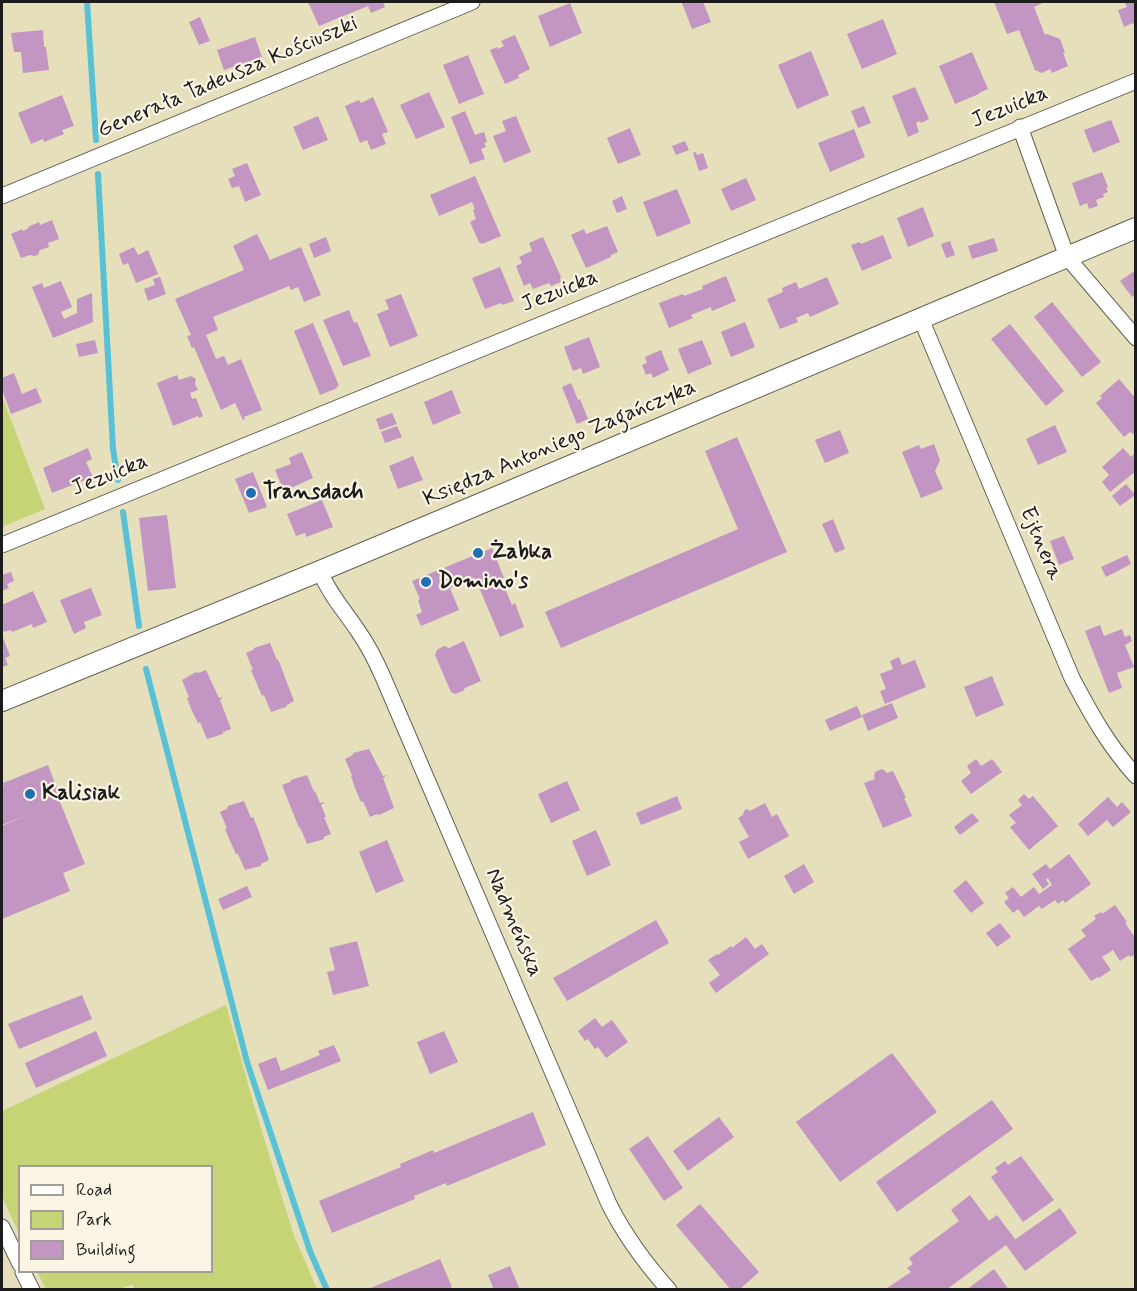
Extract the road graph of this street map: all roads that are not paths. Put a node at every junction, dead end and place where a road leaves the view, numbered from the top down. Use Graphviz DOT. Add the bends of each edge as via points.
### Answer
graph roads {
  1 [pos="472,2"];
  2 [pos="1136,81"];
  3 [pos="1020,127"];
  4 [pos="2,196"];
  5 [pos="1136,228"];
  6 [pos="1067,257"];
  7 [pos="921,319"];
  8 [pos="1136,338"];
  9 [pos="2,545"];
  10 [pos="320,571"];
  11 [pos="2,701"];
  12 [pos="1136,776"];
  13 [pos="2,1227"];
  14 [pos="18,1260"];
  15 [pos="24,1273"];
  16 [pos="32,1290"];
  17 [pos="669,1290"];
  1 -- 4 [label="street, Generała Tadeusza Kościuszki"];
  2 -- 3 [label="street, Jezuicka"];
  3 -- 6 [label="street"];
  3 -- 9 [label="street, Jezuicka"];
  5 -- 6 [label="street, Księdza Antoniego Zagańczyka"];
  6 -- 7 [label="street, Księdza Antoniego Zagańczyka"];
  6 -- 8 [label="street"];
  7 -- 10 [label="street, Księdza Antoniego Zagańczyka"];
  7 -- 12 [label="street, Ejtnera" via="1072,678 1118,756"];
  10 -- 11 [label="street, Księdza Antoniego Zagańczyka"];
  10 -- 17 [label="street, Nadmeńska" via="383,677 609,1204 637,1252"];
  13 -- 14 [label="street"];
  15 -- 16 [label="street"];
}
